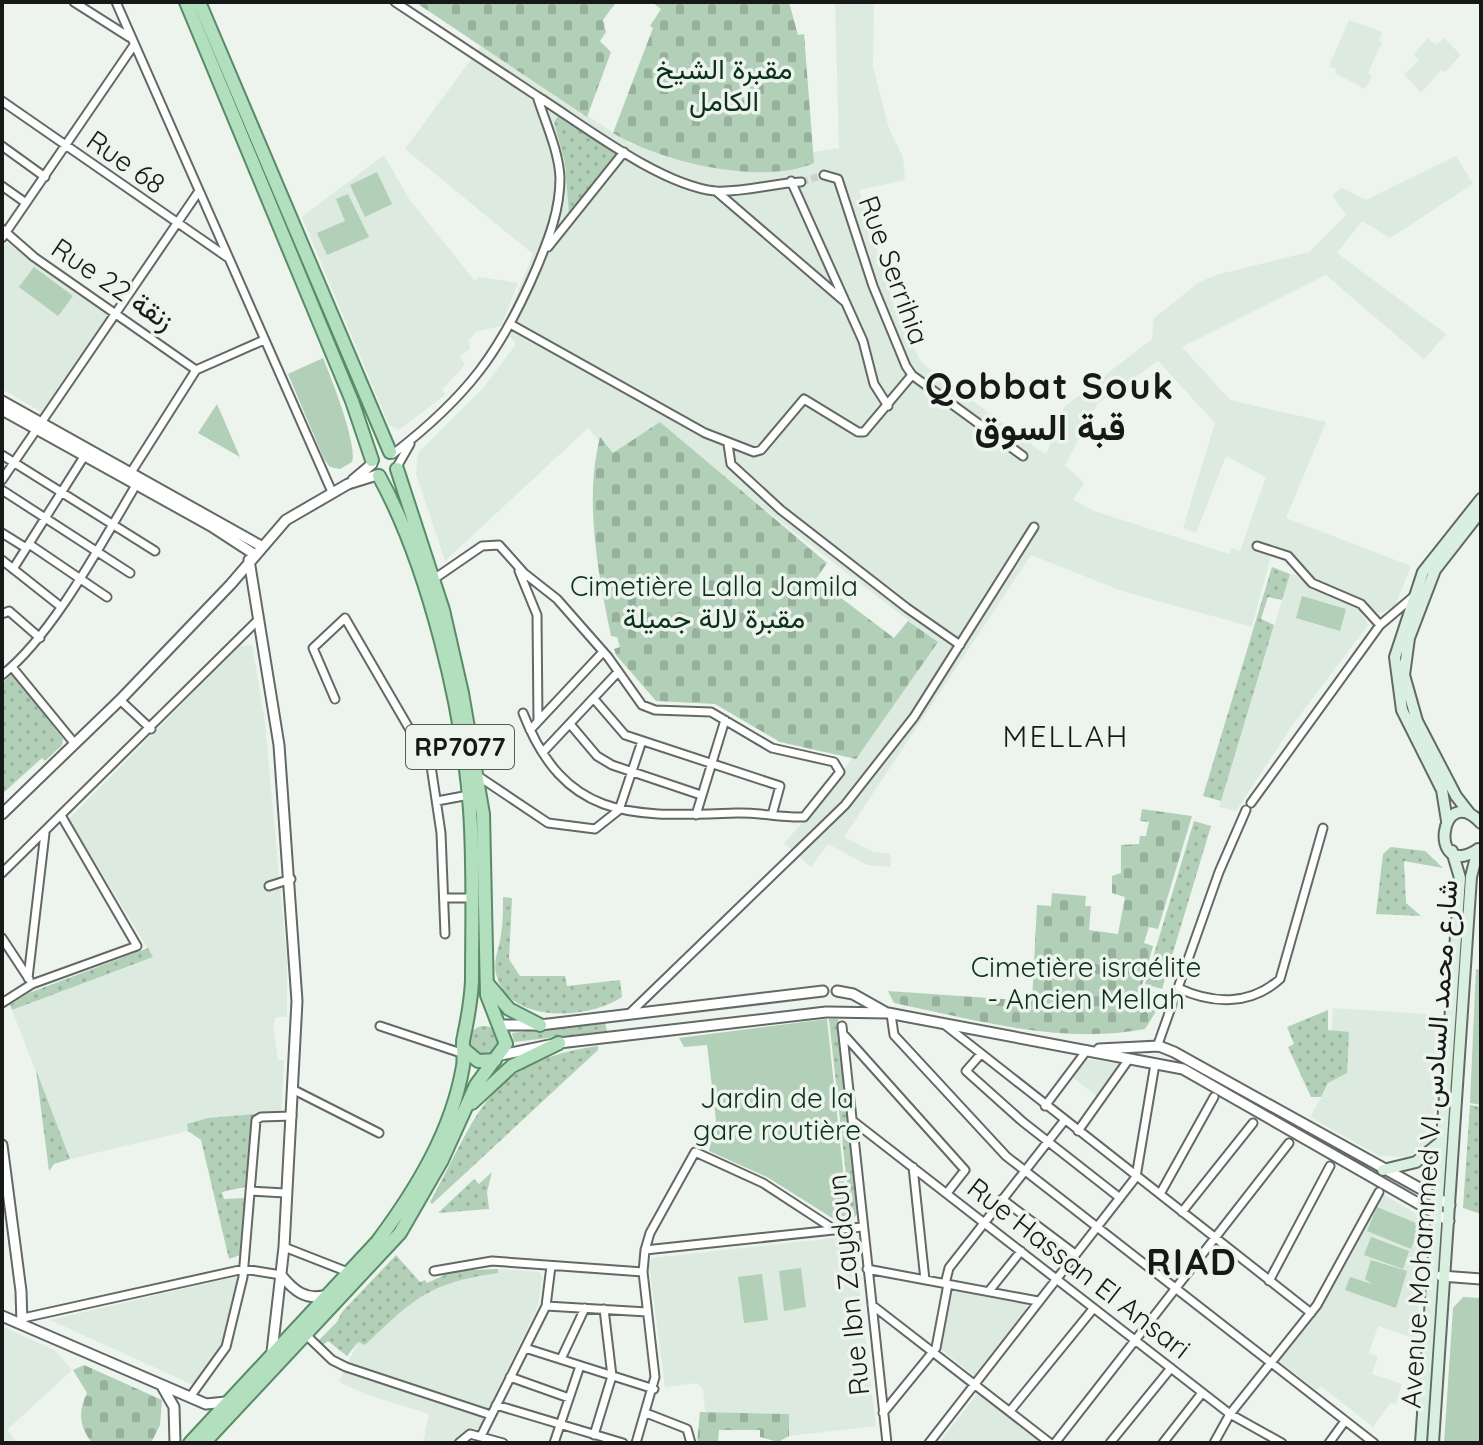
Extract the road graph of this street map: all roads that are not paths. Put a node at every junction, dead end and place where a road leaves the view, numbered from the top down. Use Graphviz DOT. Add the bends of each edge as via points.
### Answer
graph roads {
  1 [pos="74,2"];
  2 [pos="116,2"];
  3 [pos="186,2"];
  4 [pos="199,2"];
  5 [pos="395,2"];
  6 [pos="132,42"];
  7 [pos="537,96"];
  8 [pos="2,101"];
  9 [pos="2,146"];
  10 [pos="66,146"];
  11 [pos="624,152"];
  12 [pos="824,175"];
  13 [pos="45,177"];
  14 [pos="791,181"];
  15 [pos="801,182"];
  16 [pos="2,186"];
  17 [pos="199,191"];
  18 [pos="716,191"];
  19 [pos="26,203"];
  20 [pos="176,223"];
  21 [pos="3,233"];
  22 [pos="542,255"];
  23 [pos="227,257"];
  24 [pos="848,304"];
  25 [pos="116,313"];
  26 [pos="512,325"];
  27 [pos="264,340"];
  28 [pos="196,370"];
  29 [pos="912,375"];
  30 [pos="2,401"];
  31 [pos="888,406"];
  32 [pos="2,410"];
  33 [pos="37,424"];
  34 [pos="728,444"];
  35 [pos="2,455"];
  36 [pos="85,455"];
  37 [pos="1023,456"];
  38 [pos="394,460"];
  39 [pos="15,462"];
  40 [pos="375,469"];
  41 [pos="131,479"];
  42 [pos="2,480"];
  43 [pos="2,490"];
  44 [pos="63,491"];
  45 [pos="332,492"];
  46 [pos="1481,499"];
  47 [pos="1481,511"];
  48 [pos="44,520"];
  49 [pos="114,523"];
  50 [pos="1034,527"];
  51 [pos="2,533"];
  52 [pos="27,546"];
  53 [pos="1257,546"];
  54 [pos="96,549"];
  55 [pos="155,551"];
  56 [pos="255,553"];
  57 [pos="2,560"];
  58 [pos="516,565"];
  59 [pos="13,569"];
  60 [pos="130,573"];
  61 [pos="79,577"];
  62 [pos="434,579"];
  63 [pos="1414,596"];
  64 [pos="107,597"];
  65 [pos="60,606"];
  66 [pos="2,614"];
  67 [pos="261,617"];
  68 [pos="1380,625"];
  69 [pos="40,638"];
  70 [pos="960,645"];
  71 [pos="602,653"];
  72 [pos="12,667"];
  73 [pos="618,672"];
  74 [pos="2,675"];
  75 [pos="335,699"];
  76 [pos="594,699"];
  77 [pos="120,700"];
  78 [pos="523,713"];
  79 [pos="725,720"];
  80 [pos="538,721"];
  81 [pos="570,724"];
  82 [pos="151,729"];
  83 [pos="530,730"];
  84 [pos="642,741"];
  85 [pos="75,744"];
  86 [pos="543,752"];
  87 [pos="712,763"];
  88 [pos="631,773"];
  89 [pos="478,776"];
  90 [pos="469,795"];
  91 [pos="701,795"];
  92 [pos="437,801"];
  93 [pos="619,810"];
  94 [pos="809,813"];
  95 [pos="2,814"];
  96 [pos="1470,814"];
  97 [pos="696,815"];
  98 [pos="772,815"];
  99 [pos="62,817"];
  100 [pos="1447,821"];
  101 [pos="1481,823"];
  102 [pos="824,827"];
  103 [pos="1323,828"];
  104 [pos="45,833"];
  105 [pos="1479,847"];
  106 [pos="1452,851"];
  107 [pos="2,873"];
  108 [pos="291,879"];
  109 [pos="269,886"];
  110 [pos="444,898"];
  111 [pos="472,898"];
  112 [pos="445,934"];
  113 [pos="2,938"];
  114 [pos="30,981"];
  115 [pos="486,982"];
  116 [pos="1178,988"];
  117 [pos="823,991"];
  118 [pos="837,991"];
  119 [pos="853,994"];
  120 [pos="2,1003"];
  121 [pos="846,1011"];
  122 [pos="629,1014"];
  123 [pos="889,1014"];
  124 [pos="497,1024"];
  125 [pos="944,1024"];
  126 [pos="540,1025"];
  127 [pos="380,1026"];
  128 [pos="466,1030"];
  129 [pos="639,1033"];
  130 [pos="626,1035"];
  131 [pos="559,1043"];
  132 [pos="1160,1047"];
  133 [pos="465,1050"];
  134 [pos="1087,1050"];
  135 [pos="980,1055"];
  136 [pos="498,1057"];
  137 [pos="1129,1059"];
  138 [pos="1157,1065"];
  139 [pos="294,1090"];
  140 [pos="1214,1097"];
  141 [pos="1045,1106"];
  142 [pos="462,1115"];
  143 [pos="292,1116"];
  144 [pos="853,1121"];
  145 [pos="1064,1121"];
  146 [pos="1253,1123"];
  147 [pos="1078,1131"];
  148 [pos="379,1133"];
  149 [pos="1443,1139"];
  150 [pos="1047,1142"];
  151 [pos="1289,1143"];
  152 [pos="2,1145"];
  153 [pos="1330,1166"];
  154 [pos="913,1167"];
  155 [pos="1383,1170"];
  156 [pos="1024,1171"];
  157 [pos="1136,1177"];
  158 [pos="4,1186"];
  159 [pos="250,1191"];
  160 [pos="1379,1192"];
  161 [pos="285,1193"];
  162 [pos="947,1193"];
  163 [pos="1160,1194"];
  164 [pos="1120,1198"];
  165 [pos="1002,1199"];
  166 [pos="1438,1200"];
  167 [pos="1450,1205"];
  168 [pos="1182,1212"];
  169 [pos="1437,1214"];
  170 [pos="6,1219"];
  171 [pos="1449,1221"];
  172 [pos="984,1223"];
  173 [pos="862,1227"];
  174 [pos="1096,1228"];
  175 [pos="835,1230"];
  176 [pos="1215,1238"];
  177 [pos="284,1247"];
  178 [pos="645,1250"];
  179 [pos="1021,1251"];
  180 [pos="1075,1254"];
  181 [pos="551,1266"];
  182 [pos="244,1269"];
  183 [pos="867,1269"];
  184 [pos="434,1271"];
  185 [pos="348,1272"];
  186 [pos="643,1272"];
  187 [pos="281,1275"];
  188 [pos="1434,1275"];
  189 [pos="1446,1276"];
  190 [pos="1056,1279"];
  191 [pos="1481,1279"];
  192 [pos="925,1280"];
  193 [pos="1269,1281"];
  194 [pos="946,1284"];
  195 [pos="1175,1289"];
  196 [pos="989,1291"];
  197 [pos="327,1295"];
  198 [pos="1038,1301"];
  199 [pos="871,1304"];
  200 [pos="546,1306"];
  201 [pos="585,1308"];
  202 [pos="604,1309"];
  203 [pos="1093,1309"];
  204 [pos="647,1312"];
  205 [pos="1311,1313"];
  206 [pos="2,1316"];
  207 [pos="22,1321"];
  208 [pos="305,1334"];
  209 [pos="1135,1341"];
  210 [pos="525,1348"];
  211 [pos="933,1351"];
  212 [pos="272,1353"];
  213 [pos="561,1359"];
  214 [pos="1271,1364"];
  215 [pos="580,1366"];
  216 [pos="1171,1368"];
  217 [pos="612,1376"];
  218 [pos="510,1377"];
  219 [pos="975,1384"];
  220 [pos="162,1386"];
  221 [pos="654,1389"];
  222 [pos="1202,1393"];
  223 [pos="190,1397"];
  224 [pos="569,1398"];
  225 [pos="226,1402"];
  226 [pos="496,1405"];
  227 [pos="1010,1411"];
  228 [pos="646,1413"];
  229 [pos="883,1413"];
  230 [pos="1230,1414"];
  231 [pos="491,1415"];
  232 [pos="1345,1421"];
  233 [pos="560,1425"];
  234 [pos="594,1435"];
  235 [pos="481,1436"];
  236 [pos="1278,1442"];
  237 [pos="175,1443"];
  238 [pos="190,1443"];
  239 [pos="204,1443"];
  240 [pos="459,1443"];
  241 [pos="503,1443"];
  242 [pos="554,1443"];
  243 [pos="623,1443"];
  244 [pos="636,1443"];
  245 [pos="691,1443"];
  246 [pos="887,1443"];
  247 [pos="929,1443"];
  248 [pos="1053,1443"];
  249 [pos="1110,1443"];
  250 [pos="1163,1443"];
  251 [pos="1214,1443"];
  252 [pos="1329,1443"];
  253 [pos="1374,1443"];
  254 [pos="1421,1443"];
  255 [pos="1433,1443"];
  1 -- 6 [label="street"];
  2 -- 6 [label="street"];
  3 -- 40 [label="main road, RP7077" via="352,401"];
  4 -- 38 [label="main road, RP7077"];
  5 -- 7 [label="street"];
  6 -- 10 [label="street"];
  6 -- 17 [label="street"];
  7 -- 11 [label="street"];
  7 -- 22 [label="street" via="560,179 557,213"];
  8 -- 10 [label="street, Rue 68"];
  9 -- 13 [label="street"];
  10 -- 13 [label="street"];
  10 -- 20 [label="street, Rue 68"];
  11 -- 18 [label="street"];
  11 -- 22 [label="street"];
  12 -- 29 [label="street, Rue Serrihia" via="838,179 892,338"];
  13 -- 19 [label="street"];
  14 -- 15 [label="street"];
  14 -- 18 [label="street"];
  14 -- 24 [label="street"];
  16 -- 19 [label="street"];
  17 -- 20 [label="street"];
  17 -- 23 [label="street"];
  18 -- 24 [label="street"];
  19 -- 21 [label="street"];
  20 -- 23 [label="street, Rue 68"];
  20 -- 25 [label="street"];
  21 -- 25 [label="street, Rue 22 زنقة"];
  22 -- 26 [label="street"];
  23 -- 27 [label="street"];
  24 -- 31 [label="street" via="874,384"];
  25 -- 28 [label="street, Rue 22 زنقة"];
  25 -- 33 [label="street"];
  26 -- 34 [label="street"];
  26 -- 38 [label="street" via="478,375"];
  27 -- 28 [label="street"];
  27 -- 45 [label="street"];
  28 -- 41 [label="street"];
  29 -- 31 [label="street"];
  29 -- 37 [label="street"];
  30 -- 33 [label="street"];
  31 -- 34 [label="street" via="861,433 804,399 760,451"];
  32 -- 33 [label="street"];
  33 -- 36 [label="street"];
  33 -- 39 [label="street"];
  33 -- 41 [label="street"];
  34 -- 70 [label="street" via="731,464 781,510"];
  35 -- 39 [label="street"];
  36 -- 41 [label="street"];
  36 -- 44 [label="street"];
  38 -- 40 [label="main road" via="387,477"];
  38 -- 40 [label="main road" via="377,453"];
  38 -- 62 [label="main road, RP7077"];
  39 -- 42 [label="street"];
  39 -- 44 [label="street"];
  40 -- 45 [label="street"];
  40 -- 90 [label="main road, RP7077" via="394,505 438,636"];
  41 -- 49 [label="street"];
  41 -- 56 [label="street"];
  43 -- 48 [label="street"];
  44 -- 48 [label="street"];
  44 -- 49 [label="street"];
  45 -- 56 [label="street" via="286,520"];
  46 -- 63 [label="main road, Avenue Mohammed VI شارع محمد السادس" via="1426,567"];
  47 -- 96 [label="main road" via="1435,570 1409,638 1404,668 1417,721"];
  48 -- 52 [label="street"];
  48 -- 54 [label="street"];
  49 -- 54 [label="street"];
  49 -- 55 [label="street"];
  50 -- 70 [label="street"];
  51 -- 52 [label="street"];
  52 -- 59 [label="street"];
  52 -- 61 [label="street"];
  53 -- 68 [label="street" via="1288,556 1312,583 1361,604"];
  54 -- 60 [label="street"];
  54 -- 61 [label="street"];
  56 -- 67 [label="street"];
  56 -- 77 [label="street"];
  57 -- 59 [label="street"];
  58 -- 62 [label="street" via="504,547 487,544"];
  58 -- 71 [label="street" via="557,599"];
  58 -- 80 [label="street" via="537,615"];
  59 -- 65 [label="street"];
  61 -- 64 [label="street"];
  61 -- 65 [label="street"];
  62 -- 89 [label="main road, RP7077" via="453,645"];
  63 -- 68 [label="street"];
  63 -- 100 [label="main road, Avenue Mohammed VI شارع محمد السادس" via="1397,647 1396,680 1408,724 1442,790"];
  65 -- 69 [label="street"];
  66 -- 69 [label="street" via="9,611"];
  67 -- 82 [label="street"];
  67 -- 108 [label="street"];
  68 -- 116 [label="street" via="1248,807"];
  69 -- 72 [label="street"];
  70 -- 102 [label="street" via="914,717"];
  71 -- 73 [label="street"];
  71 -- 80 [label="street"];
  72 -- 74 [label="street"];
  72 -- 85 [label="street"];
  73 -- 76 [label="street"];
  73 -- 79 [label="street" via="648,709 698,710"];
  75 -- 92 [label="street" via="313,648 345,618 431,766"];
  76 -- 81 [label="street"];
  76 -- 84 [label="street" via="625,735"];
  77 -- 82 [label="street"];
  77 -- 85 [label="street"];
  78 -- 83 [label="street"];
  79 -- 87 [label="street"];
  79 -- 94 [label="street" via="772,748 838,765 839,775"];
  80 -- 83 [label="street"];
  81 -- 86 [label="street"];
  81 -- 88 [label="street" via="597,756"];
  82 -- 99 [label="street"];
  83 -- 86 [label="street"];
  84 -- 87 [label="street"];
  84 -- 88 [label="street"];
  85 -- 95 [label="street"];
  86 -- 93 [label="street" via="589,797"];
  87 -- 91 [label="street"];
  87 -- 98 [label="street" via="780,786"];
  88 -- 91 [label="street"];
  88 -- 93 [label="street"];
  89 -- 93 [label="street" via="555,826 595,829"];
  89 -- 115 [label="main road, RP7077" via="486,848"];
  90 -- 92 [label="street"];
  90 -- 111 [label="main road, RP7077"];
  91 -- 97 [label="street"];
  92 -- 110 [label="street"];
  93 -- 97 [label="street"];
  94 -- 98 [label="street"];
  94 -- 102 [label="street"];
  96 -- 100 [label="main road"];
  96 -- 101 [label="main road"];
  97 -- 98 [label="street"];
  99 -- 104 [label="street"];
  99 -- 114 [label="street" via="137,946"];
  100 -- 106 [label="main road, Avenue Mohammed VI شارع محمد السادس" via="1443,837"];
  102 -- 122 [label="street"];
  103 -- 116 [label="street" via="1280,979 1240,1000 1212,1000"];
  104 -- 107 [label="street"];
  104 -- 114 [label="street"];
  105 -- 106 [label="main road" via="1465,855"];
  105 -- 167 [label="main road, Avenue Mohammed VI شارع محمد السادس" via="1471,877"];
  106 -- 149 [label="main road, Avenue Mohammed VI شارع محمد السادس" via="1460,878"];
  108 -- 109 [label="street"];
  108 -- 139 [label="street" via="297,1001"];
  110 -- 111 [label="street"];
  110 -- 112 [label="street"];
  111 -- 128 [label="main road, RP7077" via="471,1009"];
  113 -- 114 [label="street"];
  114 -- 120 [label="street"];
  115 -- 124 [label="main road, RP7077"];
  115 -- 126 [label="main road" via="509,1009"];
  116 -- 132 [label="street"];
  117 -- 122 [label="street"];
  118 -- 119 [label="street"];
  119 -- 121 [label="street" via="857,1004"];
  119 -- 123 [label="street"];
  121 -- 123 [label="street"];
  121 -- 129 [label="street"];
  122 -- 126 [label="street"];
  122 -- 129 [label="street" via="642,1021"];
  122 -- 130 [label="street" via="619,1024"];
  123 -- 125 [label="street"];
  123 -- 156 [label="street" via="894,1035 978,1130"];
  124 -- 126 [label="street"];
  124 -- 128 [label="main road" via="478,1020"];
  124 -- 136 [label="main road, RP7077" via="506,1038"];
  125 -- 134 [label="street"];
  125 -- 135 [label="street"];
  127 -- 133 [label="street"];
  128 -- 133 [label="main road, RP7077"];
  129 -- 130 [label="street"];
  130 -- 131 [label="street"];
  131 -- 136 [label="street"];
  131 -- 142 [label="main road" via="512,1066"];
  132 -- 134 [label="street"];
  132 -- 138 [label="street" via="1150,1054"];
  132 -- 138 [label="street" via="1168,1057"];
  132 -- 155 [label="street"];
  133 -- 136 [label="main road" via="478,1061"];
  133 -- 185 [label="main road, RP7077" via="460,1080 432,1156 397,1215"];
  134 -- 137 [label="street"];
  134 -- 141 [label="street"];
  135 -- 141 [label="street"];
  135 -- 150 [label="street" via="966,1071"];
  136 -- 142 [label="main road" via="483,1072"];
  137 -- 138 [label="street"];
  137 -- 147 [label="street"];
  138 -- 157 [label="street"];
  138 -- 169 [label="street" via="1191,1072"];
  139 -- 143 [label="street"];
  139 -- 148 [label="street"];
  140 -- 163 [label="street"];
  141 -- 145 [label="street"];
  142 -- 208 [label="main road" via="400,1233"];
  143 -- 159 [label="street" via="256,1120"];
  143 -- 161 [label="street"];
  144 -- 154 [label="street, Rue Hassan El Ansari"];
  144 -- 162 [label="street, Rue Ibn Zaydoun" via="843,1030 965,1170"];
  144 -- 173 [label="street, Rue Ibn Zaydoun"];
  145 -- 147 [label="street"];
  145 -- 150 [label="street"];
  146 -- 168 [label="street"];
  147 -- 157 [label="street"];
  149 -- 155 [label="main road" via="1425,1157"];
  149 -- 166 [label="main road, Avenue Mohammed VI شارع محمد السادس"];
  150 -- 156 [label="street"];
  150 -- 164 [label="street"];
  151 -- 176 [label="street"];
  152 -- 158 [label="street"];
  153 -- 193 [label="street"];
  154 -- 162 [label="street, Rue Hassan El Ansari"];
  154 -- 192 [label="street"];
  155 -- 166 [label="street"];
  156 -- 165 [label="street"];
  156 -- 174 [label="street"];
  157 -- 163 [label="street"];
  157 -- 164 [label="street"];
  158 -- 170 [label="street"];
  159 -- 161 [label="street"];
  159 -- 182 [label="street"];
  160 -- 205 [label="street"];
  161 -- 177 [label="street"];
  162 -- 172 [label="street, Rue Hassan El Ansari"];
  163 -- 168 [label="street"];
  164 -- 174 [label="street"];
  165 -- 172 [label="street"];
  165 -- 180 [label="street"];
  166 -- 167 [label="street"];
  166 -- 169 [label="main road, Avenue Mohammed VI شارع محمد السادس"];
  167 -- 171 [label="main road, Avenue Mohammed VI شارع محمد السادس"];
  168 -- 176 [label="street"];
  169 -- 171 [label="street"];
  169 -- 188 [label="main road, Avenue Mohammed VI شارع محمد السادس"];
  170 -- 207 [label="street"];
  171 -- 189 [label="main road, Avenue Mohammed VI شارع محمد السادس"];
  172 -- 179 [label="street, Rue Hassan El Ansari"];
  172 -- 194 [label="street" via="949,1268"];
  173 -- 175 [label="street"];
  173 -- 183 [label="street, Rue Ibn Zaydoun"];
  174 -- 180 [label="street"];
  174 -- 195 [label="street"];
  175 -- 178 [label="street"];
  175 -- 178 [label="street" via="763,1183 695,1152"];
  176 -- 193 [label="street"];
  176 -- 195 [label="street"];
  177 -- 185 [label="street"];
  177 -- 187 [label="street"];
  178 -- 186 [label="street"];
  179 -- 190 [label="street, Rue Hassan El Ansari"];
  179 -- 196 [label="street"];
  180 -- 190 [label="street"];
  181 -- 184 [label="street" via="478,1261"];
  181 -- 186 [label="street"];
  181 -- 200 [label="street"];
  182 -- 187 [label="street"];
  182 -- 207 [label="street"];
  182 -- 223 [label="street" via="226,1347"];
  183 -- 192 [label="street"];
  183 -- 199 [label="street, Rue Ibn Zaydoun"];
  185 -- 197 [label="main road, RP7077"];
  186 -- 204 [label="street"];
  187 -- 197 [label="street" via="303,1295"];
  187 -- 212 [label="street"];
  188 -- 189 [label="street"];
  188 -- 254 [label="main road, Avenue Mohammed VI شارع محمد السادس"];
  189 -- 191 [label="street"];
  189 -- 255 [label="main road, Avenue Mohammed VI شارع محمد السادس"];
  190 -- 198 [label="street"];
  190 -- 203 [label="street, Rue Hassan El Ansari"];
  192 -- 194 [label="street"];
  193 -- 205 [label="street"];
  194 -- 196 [label="street"];
  194 -- 211 [label="street"];
  195 -- 209 [label="street"];
  195 -- 214 [label="street"];
  196 -- 198 [label="street"];
  197 -- 212 [label="main road, RP7077"];
  198 -- 219 [label="street"];
  199 -- 211 [label="street"];
  199 -- 229 [label="street, Rue Ibn Zaydoun"];
  200 -- 201 [label="street"];
  200 -- 210 [label="street"];
  201 -- 202 [label="street"];
  201 -- 213 [label="street"];
  202 -- 204 [label="street"];
  202 -- 217 [label="street"];
  203 -- 209 [label="street, Rue Hassan El Ansari"];
  203 -- 227 [label="street"];
  204 -- 221 [label="street"];
  205 -- 214 [label="street"];
  206 -- 207 [label="street"];
  207 -- 220 [label="street"];
  208 -- 231 [label="street" via="346,1367"];
  208 -- 239 [label="main road"];
  209 -- 216 [label="street, Rue Hassan El Ansari"];
  209 -- 248 [label="street"];
  210 -- 213 [label="street"];
  210 -- 218 [label="street"];
  211 -- 219 [label="street"];
  211 -- 229 [label="street"];
  212 -- 225 [label="main road, RP7077"];
  213 -- 215 [label="street"];
  214 -- 230 [label="street"];
  214 -- 232 [label="street"];
  215 -- 217 [label="street"];
  215 -- 224 [label="street"];
  216 -- 222 [label="street, Rue Hassan El Ansari"];
  216 -- 249 [label="street"];
  217 -- 221 [label="street"];
  217 -- 234 [label="street"];
  218 -- 224 [label="street"];
  218 -- 226 [label="street"];
  219 -- 227 [label="street"];
  219 -- 247 [label="street"];
  220 -- 223 [label="street"];
  220 -- 237 [label="street" via="174,1407"];
  221 -- 228 [label="street"];
  222 -- 230 [label="street, Rue Hassan El Ansari"];
  222 -- 250 [label="street"];
  223 -- 225 [label="street" via="211,1406"];
  224 -- 233 [label="street"];
  225 -- 238 [label="main road, RP7077"];
  226 -- 231 [label="street"];
  226 -- 233 [label="street"];
  227 -- 248 [label="street"];
  228 -- 244 [label="street"];
  228 -- 245 [label="street" via="687,1429"];
  229 -- 246 [label="street, Rue Ibn Zaydoun"];
  230 -- 236 [label="street, Rue Hassan El Ansari"];
  230 -- 251 [label="street"];
  231 -- 235 [label="street"];
  232 -- 252 [label="street"];
  232 -- 253 [label="street"];
  233 -- 234 [label="street"];
  233 -- 242 [label="street"];
  234 -- 243 [label="street"];
  235 -- 240 [label="street" via="470,1434"];
  235 -- 241 [label="street"];
}
